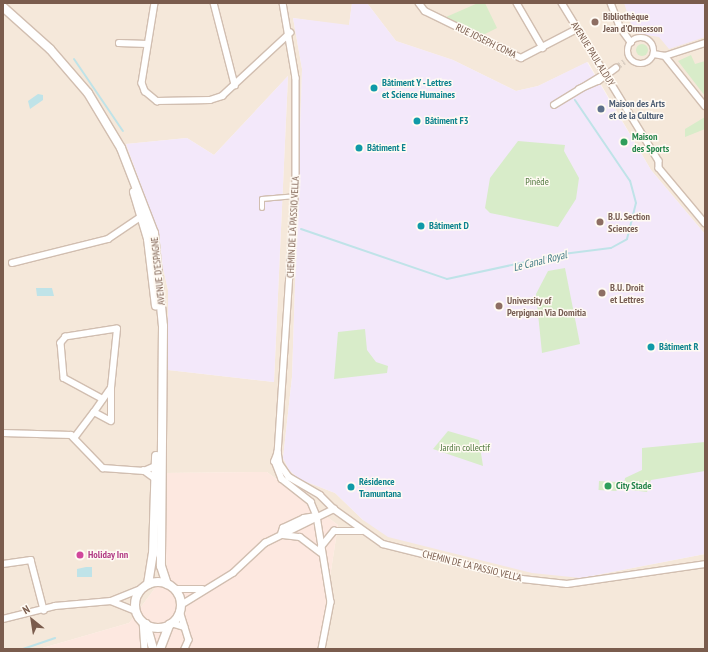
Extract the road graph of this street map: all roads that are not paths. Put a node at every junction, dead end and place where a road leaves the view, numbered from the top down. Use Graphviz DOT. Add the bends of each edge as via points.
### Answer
graph roads {
  1 [pos="155,3"];
  2 [pos="214,3"];
  3 [pos="283,3"];
  4 [pos="419,3"];
  5 [pos="517,3"];
  6 [pos="562,3"];
  7 [pos="611,3"];
  8 [pos="3,7"];
  9 [pos="3,14"];
  10 [pos="578,29"];
  11 [pos="290,33"];
  12 [pos="631,42"];
  13 [pos="119,43"];
  14 [pos="705,43"];
  15 [pos="147,44"];
  16 [pos="543,48"];
  17 [pos="654,54"];
  18 [pos="665,56"];
  19 [pos="631,58"];
  20 [pos="624,62"];
  21 [pos="616,68"];
  22 [pos="606,74"];
  23 [pos="236,84"];
  24 [pos="554,105"];
  25 [pos="705,106"];
  26 [pos="295,196"];
  27 [pos="262,208"];
  28 [pos="142,216"];
  29 [pos="705,222"];
  30 [pos="12,263"];
  31 [pos="111,388"];
  32 [pos="103,398"];
  33 [pos="94,412"];
  34 [pos="3,434"];
  35 [pos="75,437"];
  36 [pos="278,452"];
  37 [pos="155,466"];
  38 [pos="144,471"];
  39 [pos="155,479"];
  40 [pos="334,510"];
  41 [pos="317,516"];
  42 [pos="362,531"];
  43 [pos="281,534"];
  44 [pos="321,547"];
  45 [pos="322,553"];
  46 [pos="3,564"];
  47 [pos="705,564"];
  48 [pos="167,584"];
  49 [pos="145,586"];
  50 [pos="175,589"];
  51 [pos="202,589"];
  52 [pos="111,601"];
  53 [pos="181,608"];
  54 [pos="44,610"];
  55 [pos="136,611"];
  56 [pos="3,619"];
  57 [pos="144,623"];
  58 [pos="170,624"];
  59 [pos="184,627"];
  60 [pos="145,649"];
  61 [pos="153,649"];
  62 [pos="160,649"];
  63 [pos="185,649"];
  64 [pos="322,649"];
  1 -- 15 [label="street"];
  2 -- 23 [label="street"];
  3 -- 11 [label="street, CHEMIN DE LA PASSIO VELLA"];
  4 -- 16 [label="street, RUE JOSEPH COMA" via="425,11 521,58"];
  5 -- 16 [label="street"];
  6 -- 10 [label="street, AVENUE PAUL ALDUY"];
  7 -- 12 [label="street" via="620,27"];
  8 -- 48 [label="main road, AVENUE D'ESPAGNE" via="50,49 88,93 121,148 154,233 162,326 161,566"];
  9 -- 28 [label="main road, AVENUE D'ESPAGNE" via="47,51 85,97 109,135"];
  10 -- 16 [label="street, RUE JOSEPH COMA"];
  10 -- 22 [label="street, AVENUE PAUL ALDUY"];
  11 -- 23 [label="street"];
  11 -- 26 [label="street, CHEMIN DE LA PASSIO VELLA" via="296,78"];
  12 -- 17 [label="street" via="647,39 653,45"];
  12 -- 19 [label="street"];
  13 -- 15 [label="street"];
  14 -- 18 [label="street"];
  15 -- 23 [label="street" via="142,83 145,91 157,101 210,100 228,93"];
  17 -- 18 [label="street"];
  17 -- 19 [label="street" via="642,64"];
  18 -- 25 [label="street"];
  19 -- 20 [label="street"];
  21 -- 22 [label="street"];
  22 -- 24 [label="street"];
  22 -- 29 [label="street, AVENUE PAUL ALDUY" via="659,161 659,168"];
  26 -- 27 [label="street" via="262,199"];
  26 -- 36 [label="street, CHEMIN DE LA PASSIO VELLA"];
  28 -- 30 [label="street" via="108,239"];
  28 -- 37 [label="main road, AVENUE D'ESPAGNE" via="154,275 157,317"];
  31 -- 32 [label="street"];
  31 -- 32 [label="street" via="117,329 72,334 61,343 64,378"];
  31 -- 33 [label="street" via="111,421"];
  32 -- 33 [label="street"];
  33 -- 35 [label="street"];
  34 -- 35 [label="street"];
  35 -- 38 [label="street" via="103,468"];
  36 -- 40 [label="street, CHEMIN DE LA PASSIO VELLA" via="290,477 320,495"];
  36 -- 41 [label="street, CHEMIN DE LA PASSIO VELLA" via="275,461 282,479 311,502"];
  37 -- 38 [label="street"];
  37 -- 39 [label="main road, AVENUE D'ESPAGNE"];
  38 -- 39 [label="street"];
  39 -- 49 [label="main road, AVENUE D'ESPAGNE" via="154,554"];
  40 -- 41 [label="street"];
  40 -- 42 [label="street, CHEMIN DE LA PASSIO VELLA"];
  41 -- 43 [label="street" via="304,518 283,528"];
  41 -- 44 [label="street, CHEMIN DE LA PASSIO VELLA"];
  42 -- 44 [label="street" via="334,531"];
  42 -- 47 [label="street, CHEMIN DE LA PASSIO VELLA" via="398,548 544,583 607,580"];
  43 -- 45 [label="street" via="300,537"];
  43 -- 51 [label="street" via="265,543 233,573"];
  44 -- 45 [label="street, CHEMIN DE LA PASSIO VELLA"];
  45 -- 64 [label="street, CHEMIN DE LA PASSIO VELLA" via="331,602"];
  46 -- 54 [label="street" via="31,560"];
  48 -- 49 [label="main road"];
  48 -- 50 [label="main road"];
  49 -- 52 [label="street"];
  49 -- 55 [label="main road" via="136,598"];
  50 -- 51 [label="street"];
  50 -- 53 [label="main road"];
  51 -- 53 [label="street"];
  52 -- 54 [label="street"];
  52 -- 55 [label="street"];
  53 -- 58 [label="main road"];
  53 -- 59 [label="street"];
  54 -- 56 [label="street"];
  55 -- 57 [label="main road"];
  57 -- 58 [label="main road" via="157,627"];
  57 -- 60 [label="street"];
  57 -- 61 [label="main road"];
  58 -- 59 [label="street"];
  58 -- 62 [label="main road"];
  59 -- 63 [label="street" via="189,640"];
}
